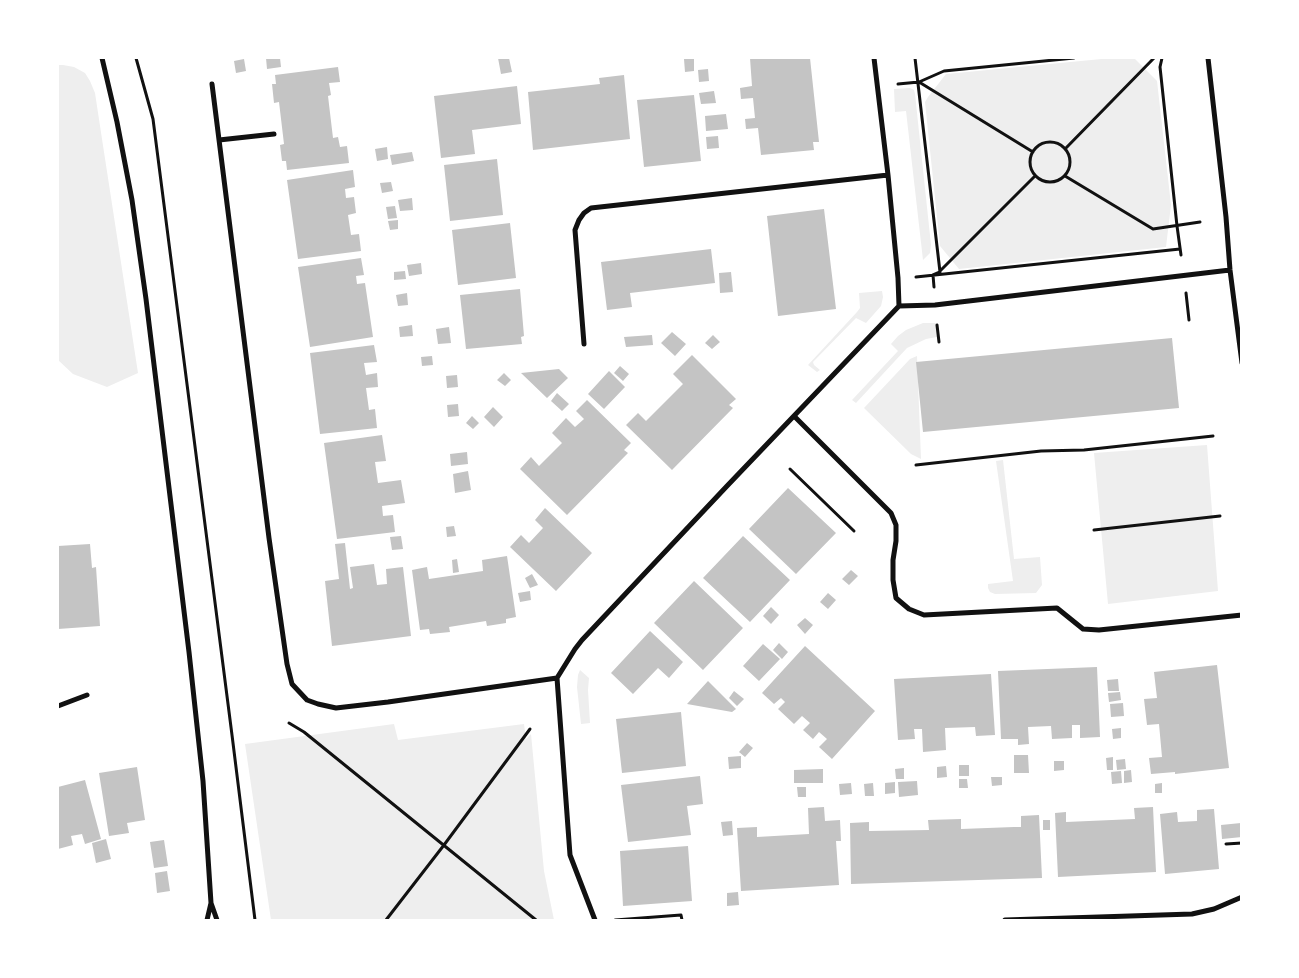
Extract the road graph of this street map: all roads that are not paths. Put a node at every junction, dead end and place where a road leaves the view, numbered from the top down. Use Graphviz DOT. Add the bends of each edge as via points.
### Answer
graph roads {
  1 [pos="102,58"];
  2 [pos="874,58"];
  3 [pos="1208,58"];
  4 [pos="212,84"];
  5 [pos="274,134"];
  6 [pos="219,140"];
  7 [pos="888,175"];
  8 [pos="1230,270"];
  9 [pos="900,306"];
  10 [pos="584,344"];
  11 [pos="1242,363"];
  12 [pos="794,416"];
  13 [pos="1242,615"];
  14 [pos="557,678"];
  15 [pos="87,695"];
  16 [pos="58,706"];
  17 [pos="1242,897"];
  18 [pos="211,903"];
  19 [pos="207,920"];
  20 [pos="218,920"];
  21 [pos="595,920"];
  22 [pos="1005,920"];
  1 -- 18 [label="street" via="132,200 146,299 203,781"];
  2 -- 7 [label="street"];
  3 -- 8 [label="street"];
  4 -- 6 [label="street"];
  5 -- 6 [label="street"];
  6 -- 14 [label="street" via="269,538 292,684 308,700 336,708"];
  7 -- 9 [label="street"];
  7 -- 10 [label="street" via="591,208 584,213 575,230"];
  8 -- 9 [label="street" via="935,305"];
  8 -- 11 [label="street"];
  9 -- 12 [label="street"];
  12 -- 13 [label="street" via="891,513 896,525 893,560 896,598 909,610 924,615 1057,608 1083,629 1099,630"];
  12 -- 14 [label="street" via="582,640"];
  14 -- 21 [label="street" via="570,855"];
  15 -- 16 [label="street"];
  17 -- 22 [label="street" via="1192,914"];
  18 -- 19 [label="street"];
  18 -- 20 [label="street"];
}
